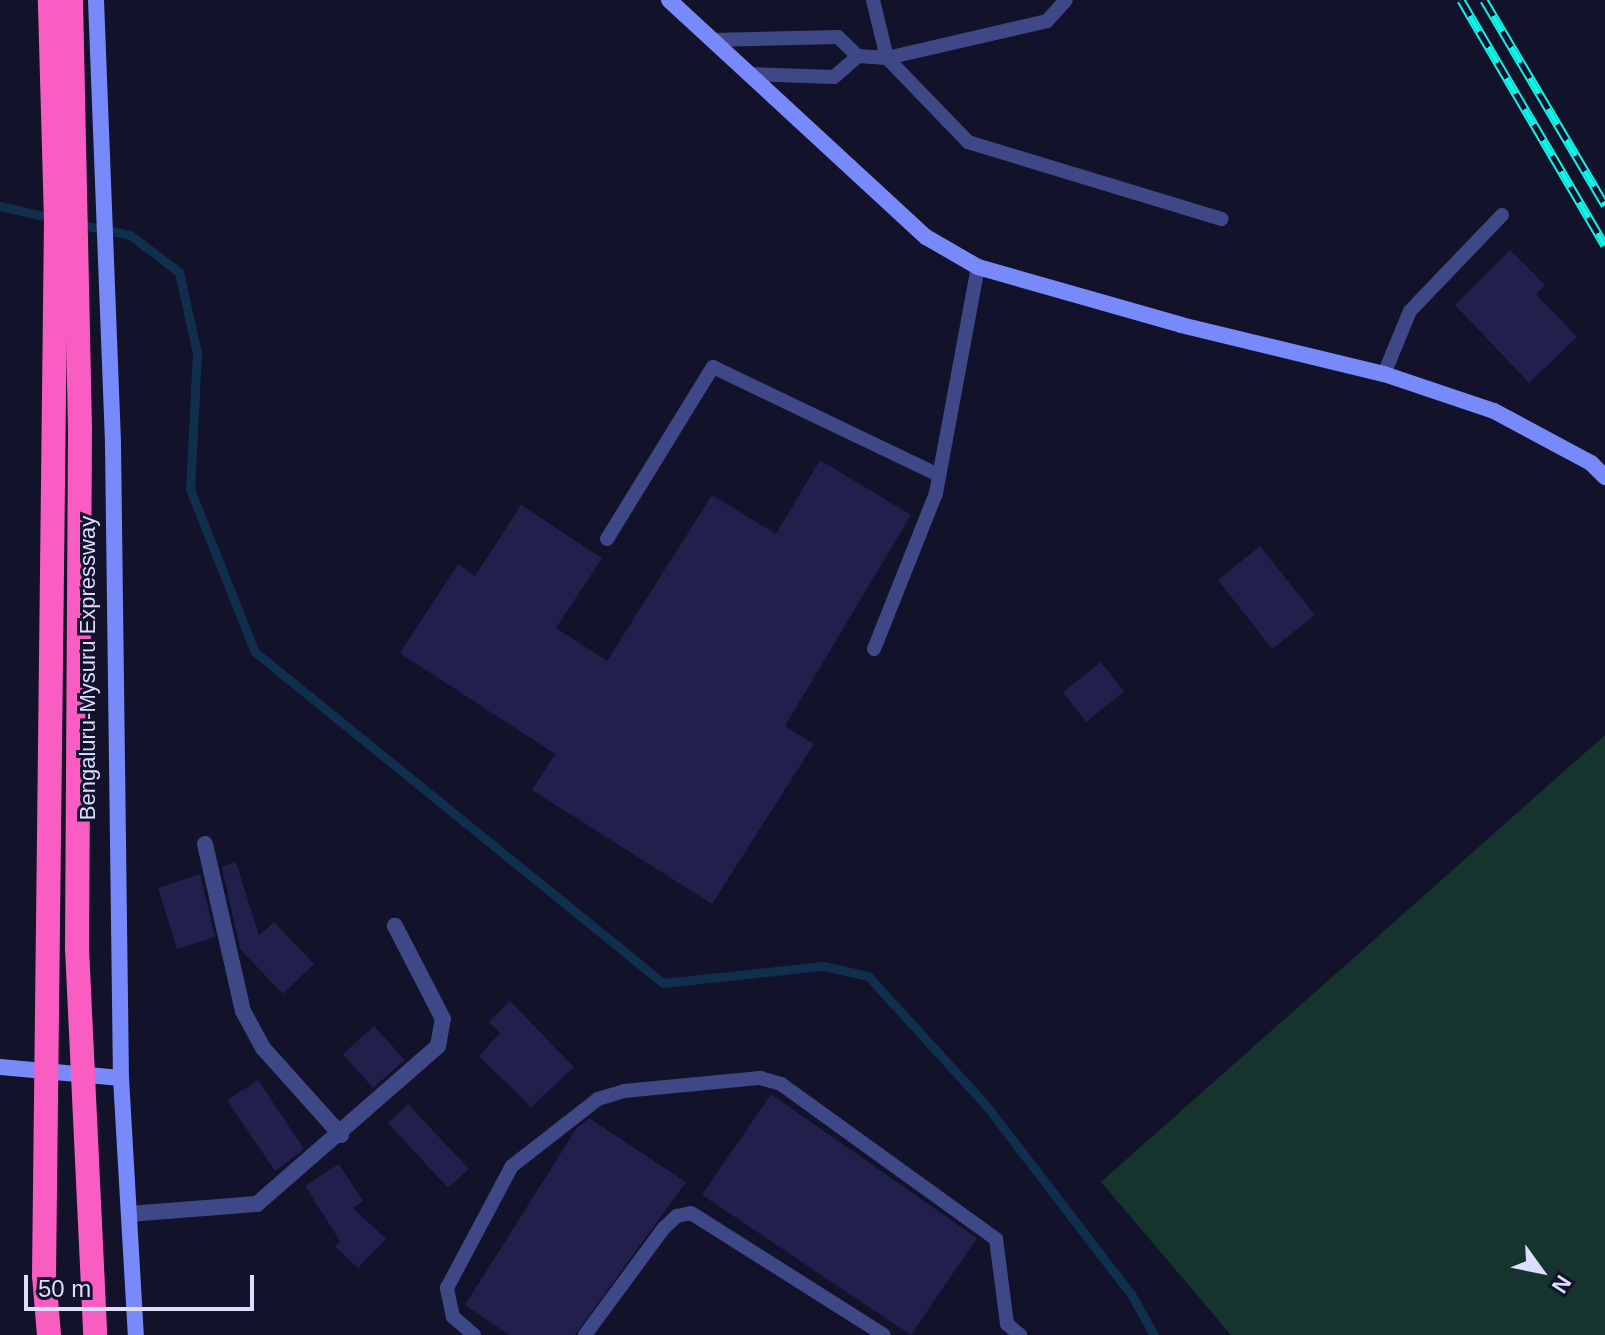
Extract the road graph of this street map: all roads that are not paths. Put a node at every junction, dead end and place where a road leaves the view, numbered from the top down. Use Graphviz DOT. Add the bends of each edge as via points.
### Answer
graph roads {
  1 [pos="50,0"];
  2 [pos="71,0"];
  3 [pos="96,0"];
  4 [pos="669,0"];
  5 [pos="873,0"];
  6 [pos="1066,0"];
  7 [pos="713,40"];
  8 [pos="858,56"];
  9 [pos="887,58"];
  10 [pos="750,74"];
  11 [pos="1502,215"];
  12 [pos="1222,219"];
  13 [pos="978,267"];
  14 [pos="1384,374"];
  15 [pos="938,475"];
  16 [pos="1605,477"];
  17 [pos="607,539"];
  18 [pos="874,649"];
  19 [pos="205,844"];
  20 [pos="395,926"];
  21 [pos="0,1067"];
  22 [pos="83,1075"];
  23 [pos="121,1078"];
  24 [pos="341,1135"];
  25 [pos="129,1214"];
  26 [pos="49,1335"];
  27 [pos="95,1335"];
  28 [pos="136,1335"];
  29 [pos="474,1335"];
  30 [pos="585,1335"];
  31 [pos="884,1335"];
  32 [pos="1020,1335"];
  1 -- 26 [label="highway, Bengaluru-Mysuru Expressway, bridge" via="56,221 44,1276"];
  2 -- 22 [label="highway, Bengaluru-Mysuru Expressway" via="80,429 77,948"];
  3 -- 23 [label="street, Bengaluru-Mysuru Expressway" via="113,444"];
  4 -- 7 [label="street"];
  5 -- 9 [label="lane"];
  6 -- 9 [label="lane" via="1047,21"];
  7 -- 8 [label="lane" via="838,37"];
  7 -- 10 [label="street"];
  8 -- 9 [label="lane"];
  8 -- 10 [label="lane" via="834,77"];
  9 -- 12 [label="lane" via="968,142"];
  10 -- 13 [label="street" via="926,237"];
  11 -- 14 [label="lane" via="1410,311"];
  13 -- 14 [label="street" via="1181,325"];
  13 -- 15 [label="lane"];
  14 -- 16 [label="street" via="1494,411 1591,463"];
  15 -- 17 [label="lane" via="713,367"];
  15 -- 18 [label="lane" via="936,493"];
  19 -- 24 [label="street" via="243,1011 263,1048"];
  20 -- 24 [label="street" via="444,1031 438,1046"];
  21 -- 22 [label="street"];
  22 -- 23 [label="street"];
  22 -- 27 [label="highway, Bengaluru-Mysuru Expressway"];
  23 -- 25 [label="street, Bengaluru-Mysuru Expressway"];
  24 -- 25 [label="street" via="257,1204"];
  25 -- 28 [label="street, Bengaluru-Mysuru Expressway"];
  29 -- 32 [label="lane" via="453,1317 447,1288 512,1166 598,1099 624,1091 760,1078 781,1084 996,1239 1007,1324"];
  30 -- 31 [label="lane" via="664,1228 677,1216 691,1213"];
}
